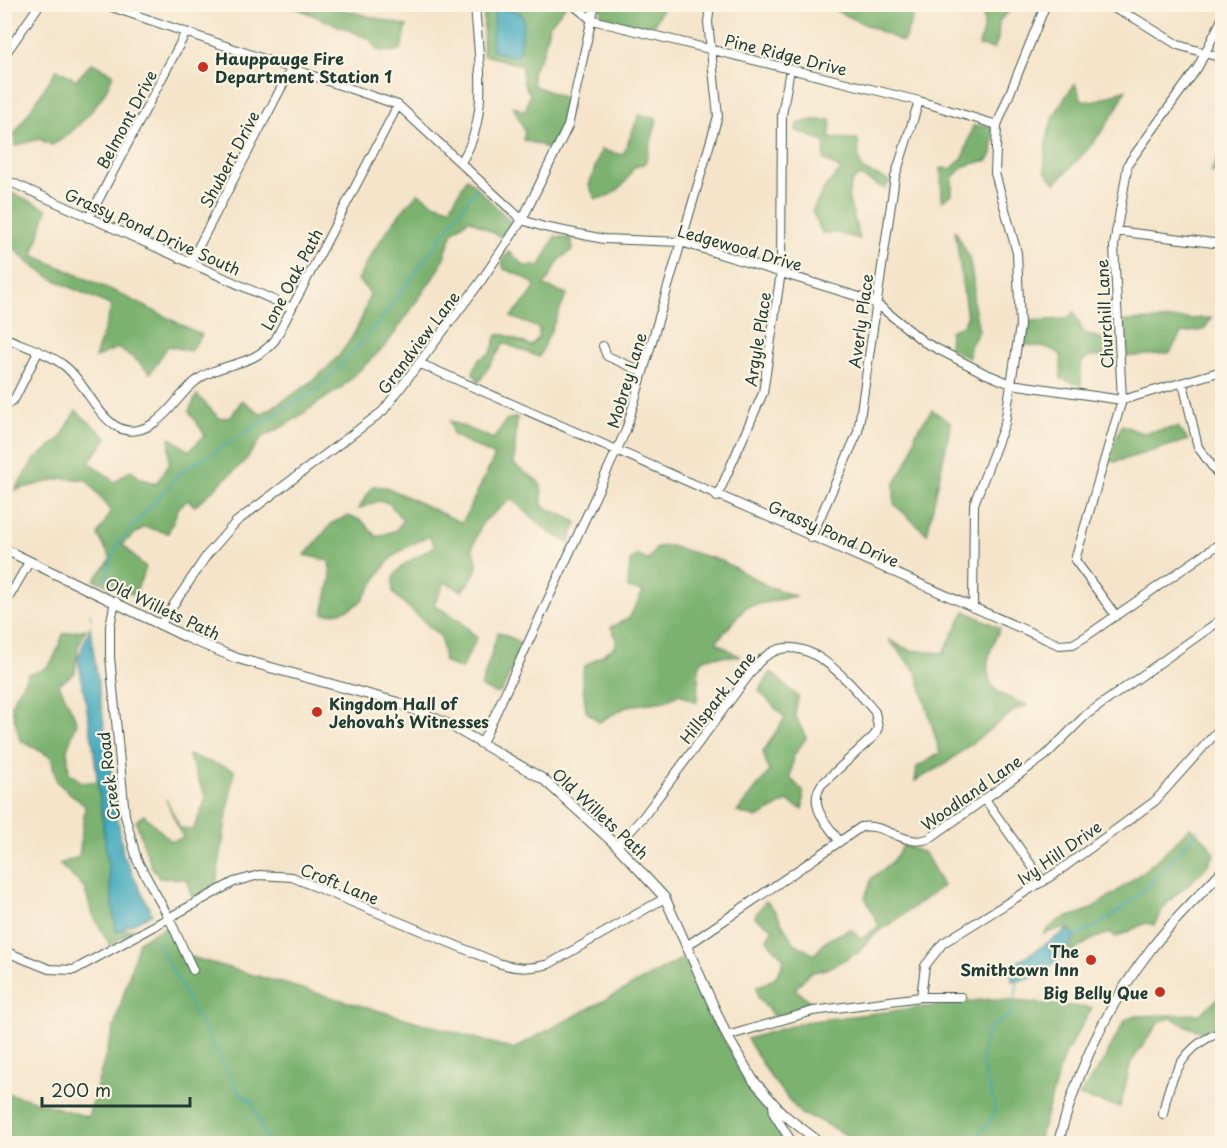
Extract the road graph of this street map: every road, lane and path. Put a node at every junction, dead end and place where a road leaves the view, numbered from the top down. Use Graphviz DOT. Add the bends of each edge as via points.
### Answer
graph roads {
  1 [pos="40,4"];
  2 [pos="103,4"];
  3 [pos="476,4"];
  4 [pos="572,4"];
  5 [pos="595,4"];
  6 [pos="710,4"];
  7 [pos="1046,4"];
  8 [pos="1104,4"];
  9 [pos="1222,19"];
  10 [pos="592,20"];
  11 [pos="186,32"];
  12 [pos="711,49"];
  13 [pos="1207,54"];
  14 [pos="4,56"];
  15 [pos="1222,58"];
  16 [pos="292,68"];
  17 [pos="790,69"];
  18 [pos="919,101"];
  19 [pos="398,105"];
  20 [pos="997,125"];
  21 [pos="461,162"];
  22 [pos="4,179"];
  23 [pos="89,218"];
  24 [pos="522,219"];
  25 [pos="1116,231"];
  26 [pos="681,242"];
  27 [pos="1222,244"];
  28 [pos="190,263"];
  29 [pos="781,272"];
  30 [pos="877,304"];
  31 [pos="291,308"];
  32 [pos="4,337"];
  33 [pos="603,346"];
  34 [pos="38,352"];
  35 [pos="421,364"];
  36 [pos="1222,371"];
  37 [pos="643,372"];
  38 [pos="1183,383"];
  39 [pos="1011,384"];
  40 [pos="1122,400"];
  41 [pos="4,408"];
  42 [pos="616,452"];
  43 [pos="1222,480"];
  44 [pos="717,497"];
  45 [pos="811,538"];
  46 [pos="1222,542"];
  47 [pos="4,549"];
  48 [pos="29,562"];
  49 [pos="114,601"];
  50 [pos="4,606"];
  51 [pos="973,608"];
  52 [pos="1116,616"];
  53 [pos="1222,619"];
  54 [pos="160,624"];
  55 [pos="1222,726"];
  56 [pos="482,743"];
  57 [pos="985,799"];
  58 [pos="839,841"];
  59 [pos="617,846"];
  60 [pos="1222,870"];
  61 [pos="1043,882"];
  62 [pos="665,897"];
  63 [pos="170,920"];
  64 [pos="688,945"];
  65 [pos="4,951"];
  66 [pos="193,970"];
  67 [pos="921,997"];
  68 [pos="961,997"];
  69 [pos="1222,1032"];
  70 [pos="727,1036"];
  71 [pos="773,1105"];
  72 [pos="1163,1114"];
  73 [pos="793,1143"];
  74 [pos="822,1143"];
  75 [pos="1058,1143"];
  1 -- 14 [label="street"];
  2 -- 11 [label="street, Ledgewood Drive"];
  3 -- 21 [label="street" via="480,111 468,152"];
  4 -- 10 [label="street, Pine Ridge Drive"];
  5 -- 10 [label="street, Grandview Lane"];
  6 -- 12 [label="street, Mobrey Lane"];
  7 -- 20 [label="street"];
  8 -- 13 [label="street" via="1165,38"];
  9 -- 13 [label="street, Churchill Lane"];
  10 -- 12 [label="street, Pine Ridge Drive"];
  10 -- 24 [label="street, Grandview Lane" via="568,126"];
  11 -- 16 [label="street, Ledgewood Drive"];
  11 -- 23 [label="street, Belmont Drive"];
  12 -- 17 [label="street, Pine Ridge Drive"];
  12 -- 26 [label="street, Mobrey Lane" via="718,116"];
  13 -- 15 [label="street"];
  13 -- 25 [label="street, Churchill Lane" via="1128,164"];
  16 -- 19 [label="street, Ledgewood Drive"];
  16 -- 28 [label="street, Shubert Drive"];
  17 -- 18 [label="street, Pine Ridge Drive"];
  17 -- 29 [label="street, Argyle Place" via="782,115"];
  18 -- 20 [label="street, Pine Ridge Drive"];
  18 -- 30 [label="street, Averly Place" via="895,177"];
  19 -- 21 [label="street, Ledgewood Drive"];
  19 -- 31 [label="street, Lone Oak Path"];
  20 -- 39 [label="street" via="995,173 1017,253 1020,326"];
  21 -- 24 [label="street, Ledgewood Drive"];
  22 -- 23 [label="street, Grassy Pond Drive South"];
  23 -- 28 [label="street, Grassy Pond Drive South"];
  24 -- 26 [label="street, Ledgewood Drive" via="544,228 604,239"];
  24 -- 35 [label="street, Grandview Lane"];
  25 -- 27 [label="street"];
  25 -- 40 [label="street, Churchill Lane" via="1113,246"];
  26 -- 29 [label="street, Ledgewood Drive"];
  26 -- 37 [label="street, Mobrey Lane"];
  28 -- 31 [label="street, Grassy Pond Drive South"];
  29 -- 30 [label="street, Ledgewood Drive"];
  29 -- 44 [label="street, Argyle Place" via="763,393"];
  30 -- 39 [label="street, Ledgewood Drive" via="924,342"];
  30 -- 45 [label="street, Averly Place" via="858,432"];
  31 -- 34 [label="street, Lone Oak Path" via="267,349 240,365 205,374 144,428 119,429 104,418 63,364"];
  32 -- 34 [label="street"];
  33 -- 37 [label="street" via="608,356"];
  34 -- 41 [label="street" via="15,398"];
  35 -- 42 [label="street, Grassy Pond Drive"];
  35 -- 54 [label="street, Grandview Lane" via="383,411 236,522 207,555"];
  36 -- 38 [label="street, Ledgewood Drive"];
  37 -- 42 [label="street, Mobrey Lane"];
  38 -- 40 [label="street, Ledgewood Drive"];
  38 -- 43 [label="street" via="1198,447"];
  39 -- 40 [label="street, Ledgewood Drive"];
  39 -- 51 [label="street" via="1005,423 974,504"];
  40 -- 52 [label="street, Churchill Lane" via="1075,560"];
  42 -- 44 [label="street, Grassy Pond Drive"];
  42 -- 56 [label="street, Mobrey Lane"];
  44 -- 45 [label="street, Grassy Pond Drive"];
  45 -- 51 [label="street, Grassy Pond Drive"];
  46 -- 52 [label="street, Grassy Pond Drive"];
  47 -- 48 [label="main road, Old Willets Path"];
  48 -- 49 [label="main road, Old Willets Path"];
  48 -- 50 [label="street"];
  49 -- 54 [label="main road, Old Willets Path"];
  49 -- 63 [label="street, Creek Road" via="110,657 124,808 136,860"];
  51 -- 52 [label="street, Grassy Pond Drive" via="1059,645 1073,644"];
  53 -- 57 [label="street, Woodland Lane" via="1086,715 1045,756"];
  54 -- 56 [label="main road, Old Willets Path" via="236,658 396,702"];
  55 -- 61 [label="street, Ivy Hill Drive" via="1155,801"];
  56 -- 59 [label="main road, Old Willets Path" via="543,779"];
  57 -- 58 [label="street, Woodland Lane" via="923,841 913,842 867,826"];
  57 -- 61 [label="street"];
  58 -- 59 [label="street, Hillspark Lane" via="820,814 816,794 874,736 878,720 832,664 785,648 758,663 644,816"];
  58 -- 64 [label="street, Woodland Lane"];
  59 -- 62 [label="main road, Old Willets Path"];
  60 -- 75 [label="main road" via="1151,949 1116,1001 1079,1075"];
  61 -- 67 [label="street, Ivy Hill Drive" via="943,943 925,966"];
  62 -- 63 [label="street, Croft Lane" via="549,964 533,968 498,963 283,875 246,877"];
  62 -- 64 [label="main road, Old Willets Path"];
  63 -- 65 [label="street, Croft Lane" via="74,970 49,969"];
  63 -- 66 [label="street, Creek Road"];
  64 -- 70 [label="main road, Old Willets Path"];
  67 -- 68 [label="street"];
  67 -- 70 [label="street" via="813,1011"];
  69 -- 72 [label="street" via="1185,1056 1172,1078"];
  70 -- 71 [label="main road, Old Willets Path" via="746,1070"];
  71 -- 73 [label="street" via="774,1114"];
  71 -- 74 [label="main road, Old Willets Path"];
}
